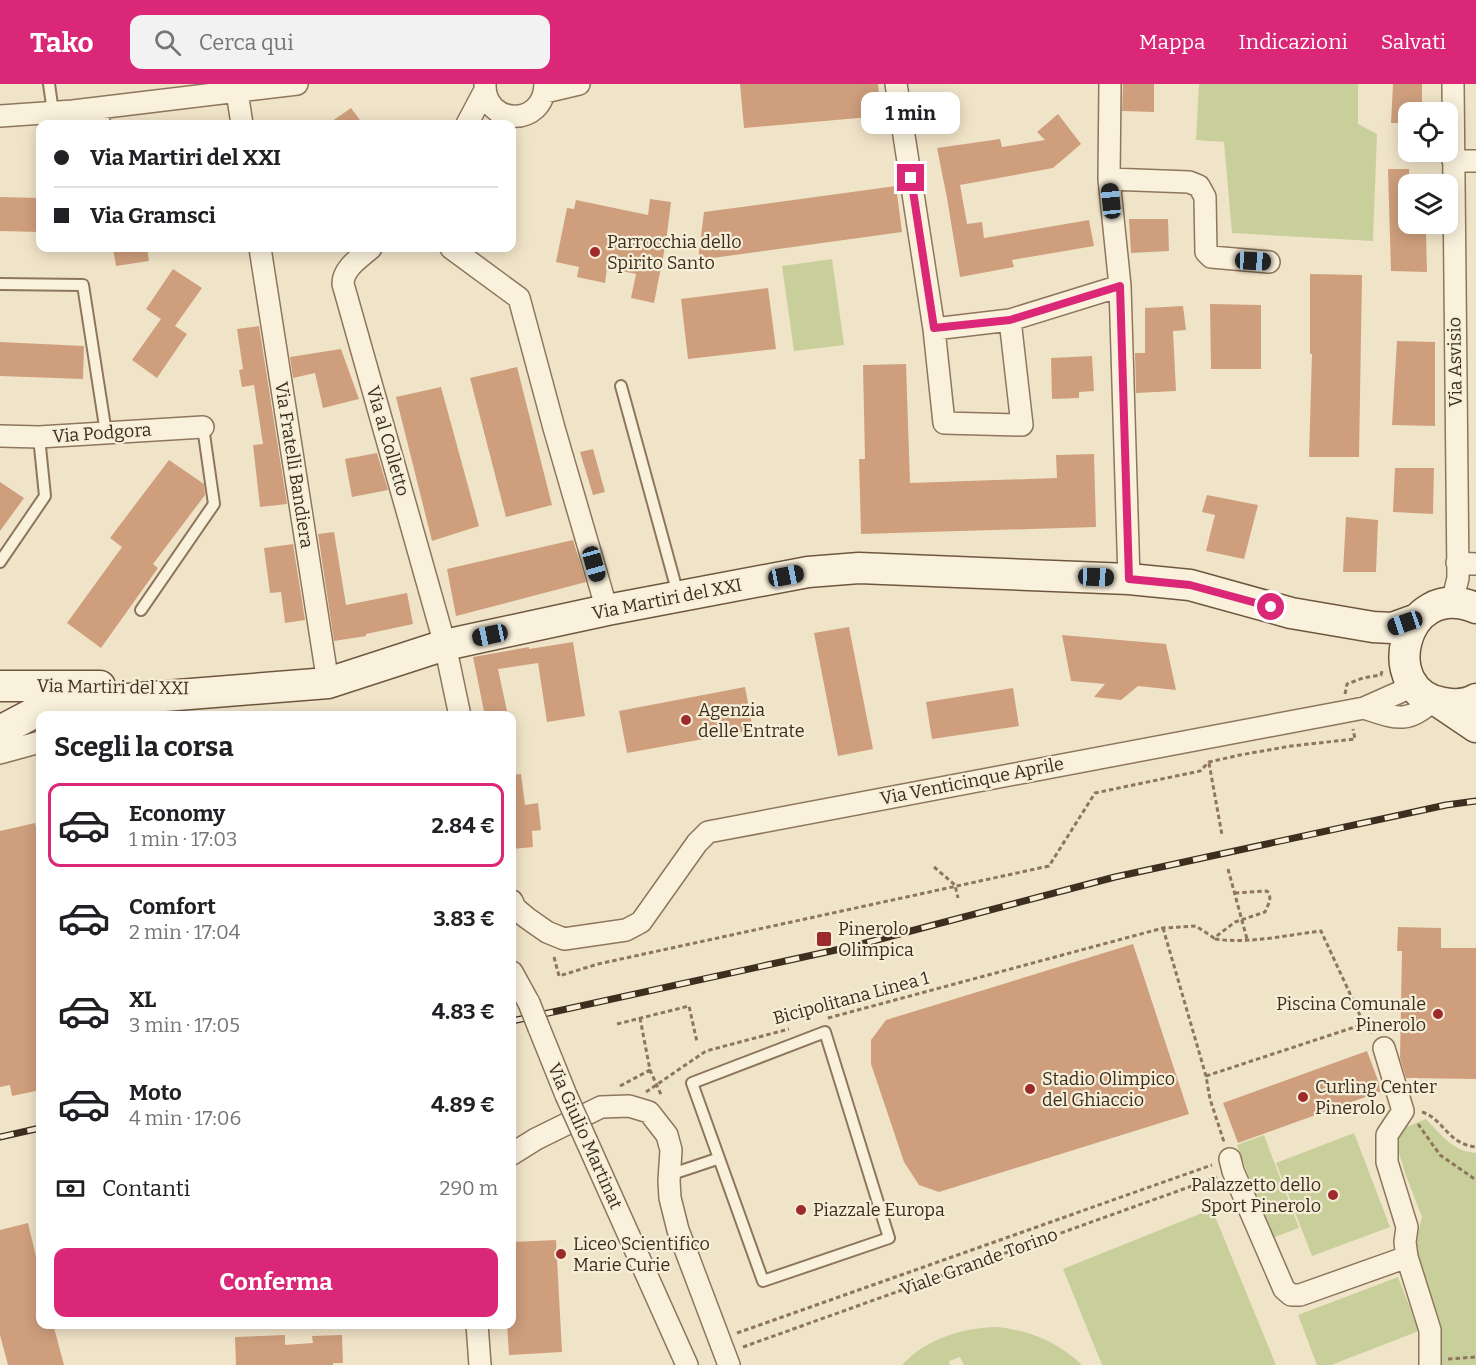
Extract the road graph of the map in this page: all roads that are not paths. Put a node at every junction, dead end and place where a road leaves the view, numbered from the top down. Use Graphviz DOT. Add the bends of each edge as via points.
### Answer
graph roads {
  1 [pos="49,84"];
  2 [pos="297,84"];
  3 [pos="579,84"];
  4 [pos="896,84"];
  5 [pos="1110,84"];
  6 [pos="1453,84"];
  7 [pos="485,87"];
  8 [pos="545,88"];
  9 [pos="208,90"];
  10 [pos="237,92"];
  11 [pos="1453,102"];
  12 [pos="63,111"];
  13 [pos="531,112"];
  14 [pos="0,116"];
  15 [pos="89,120"];
  16 [pos="241,120"];
  17 [pos="469,120"];
  18 [pos="516,125"];
  19 [pos="1458,161"];
  20 [pos="1476,161"];
  21 [pos="1453,162"];
  22 [pos="1109,179"];
  23 [pos="261,252"];
  24 [pos="367,252"];
  25 [pos="456,252"];
  26 [pos="1269,262"];
  27 [pos="0,284"];
  28 [pos="1120,286"];
  29 [pos="1010,320"];
  30 [pos="934,328"];
  31 [pos="621,386"];
  32 [pos="203,427"];
  33 [pos="106,433"];
  34 [pos="0,436"];
  35 [pos="39,437"];
  36 [pos="0,562"];
  37 [pos="1467,564"];
  38 [pos="1129,579"];
  39 [pos="679,596"];
  40 [pos="1464,605"];
  41 [pos="141,610"];
  42 [pos="607,610"];
  43 [pos="1292,612"];
  44 [pos="1417,619"];
  45 [pos="445,645"];
  46 [pos="1409,677"];
  47 [pos="328,683"];
  48 [pos="0,686"];
  49 [pos="226,690"];
  50 [pos="1476,699"];
  51 [pos="1436,701"];
  52 [pos="1356,709"];
  53 [pos="42,711"];
  54 [pos="458,711"];
  55 [pos="36,712"];
  56 [pos="1476,727"];
  57 [pos="0,733"];
  58 [pos="36,739"];
  59 [pos="36,741"];
  60 [pos="0,753"];
  61 [pos="516,909"];
  62 [pos="516,979"];
  63 [pos="1384,1048"];
  64 [pos="516,1152"];
  65 [pos="717,1159"];
  66 [pos="1231,1165"];
  67 [pos="669,1175"];
  68 [pos="1407,1257"];
  69 [pos="477,1329"];
  70 [pos="727,1359"];
  71 [pos="1430,1363"];
  72 [pos="480,1365"];
  73 [pos="687,1365"];
  1 -- 12 [label="lane"];
  2 -- 10 [label="street"];
  3 -- 8 [label="street"];
  4 -- 30 [label="street"];
  5 -- 22 [label="street"];
  6 -- 11 [label="street, Via Asvisio"];
  7 -- 13 [label="street" via="487,99 498,112 515,117"];
  7 -- 17 [label="street"];
  8 -- 13 [label="street" via="540,104"];
  9 -- 10 [label="street"];
  9 -- 12 [label="street"];
  10 -- 16 [label="street"];
  12 -- 14 [label="street"];
  12 -- 15 [label="street"];
  13 -- 18 [label="street"];
  19 -- 20 [label="street"];
  21 -- 37 [label="street, Via Asvisio"];
  22 -- 26 [label="street" via="1189,182 1199,186 1205,197 1206,252 1221,260"];
  22 -- 28 [label="street"];
  23 -- 47 [label="street, Via Fratelli Bandiera"];
  24 -- 45 [label="street, Via al Colletto" via="347,270 343,284"];
  25 -- 42 [label="street" via="519,298"];
  27 -- 33 [label="lane" via="82,285"];
  28 -- 29 [label="street"];
  28 -- 38 [label="street"];
  29 -- 30 [label="street"];
  29 -- 30 [label="street" via="1022,425 944,423"];
  31 -- 39 [label="lane"];
  32 -- 33 [label="street, Via Podgora"];
  32 -- 41 [label="lane" via="214,504"];
  33 -- 35 [label="street, Via Podgora"];
  34 -- 35 [label="street, Via Podgora"];
  35 -- 36 [label="lane" via="45,496"];
  37 -- 40 [label="street, Via Asvisio" via="1458,578"];
  38 -- 39 [label="street, Via Martiri del XXI" via="859,568 808,572"];
  38 -- 43 [label="street, Via Martiri del XXI" via="1190,585"];
  39 -- 42 [label="street, Via Martiri del XXI"];
  40 -- 44 [label="street, Via Martiri del XXI" via="1433,608"];
  42 -- 45 [label="street, Via Martiri del XXI"];
  43 -- 44 [label="street, Via Martiri del XXI" via="1373,627 1392,628"];
  43 -- 46 [label="street, Via Martiri del XXI" via="1388,648"];
  44 -- 46 [label="street" via="1404,651"];
  45 -- 47 [label="street, Via Martiri del XXI"];
  45 -- 54 [label="street, Via al Colletto"];
  46 -- 51 [label="street"];
  46 -- 52 [label="street" via="1400,692"];
  47 -- 49 [label="street, Via Martiri del XXI"];
  48 -- 49 [label="street, Via Martiri del XXI"];
  49 -- 53 [label="street, Via Martiri del XXI" via="77,703"];
  50 -- 51 [label="street" via="1456,705"];
  51 -- 52 [label="street" via="1408,718"];
  51 -- 56 [label="street"];
  52 -- 61 [label="street, Via Venticinque Aprile" via="708,832 641,922 626,930 564,939 547,932"];
  55 -- 57 [label="street, Via Martiri del XXI"];
  57 -- 58 [label="street, Via Martiri del XXI"];
  59 -- 60 [label="street, Via Martiri del XXI"];
  62 -- 73 [label="street, Via Giulio Martinat, bridge"];
  63 -- 68 [label="street" via="1403,1111 1387,1135 1387,1162 1407,1227"];
  64 -- 67 [label="street" via="601,1107 630,1106 649,1112 667,1135 671,1150"];
  65 -- 65 [label="lane" via="762,1281 889,1238 825,1032 692,1083"];
  65 -- 67 [label="lane"];
  66 -- 68 [label="street" via="1284,1289 1291,1295"];
  67 -- 70 [label="street" via="678,1230"];
  68 -- 71 [label="street" via="1430,1330"];
  69 -- 72 [label="street"];
}
